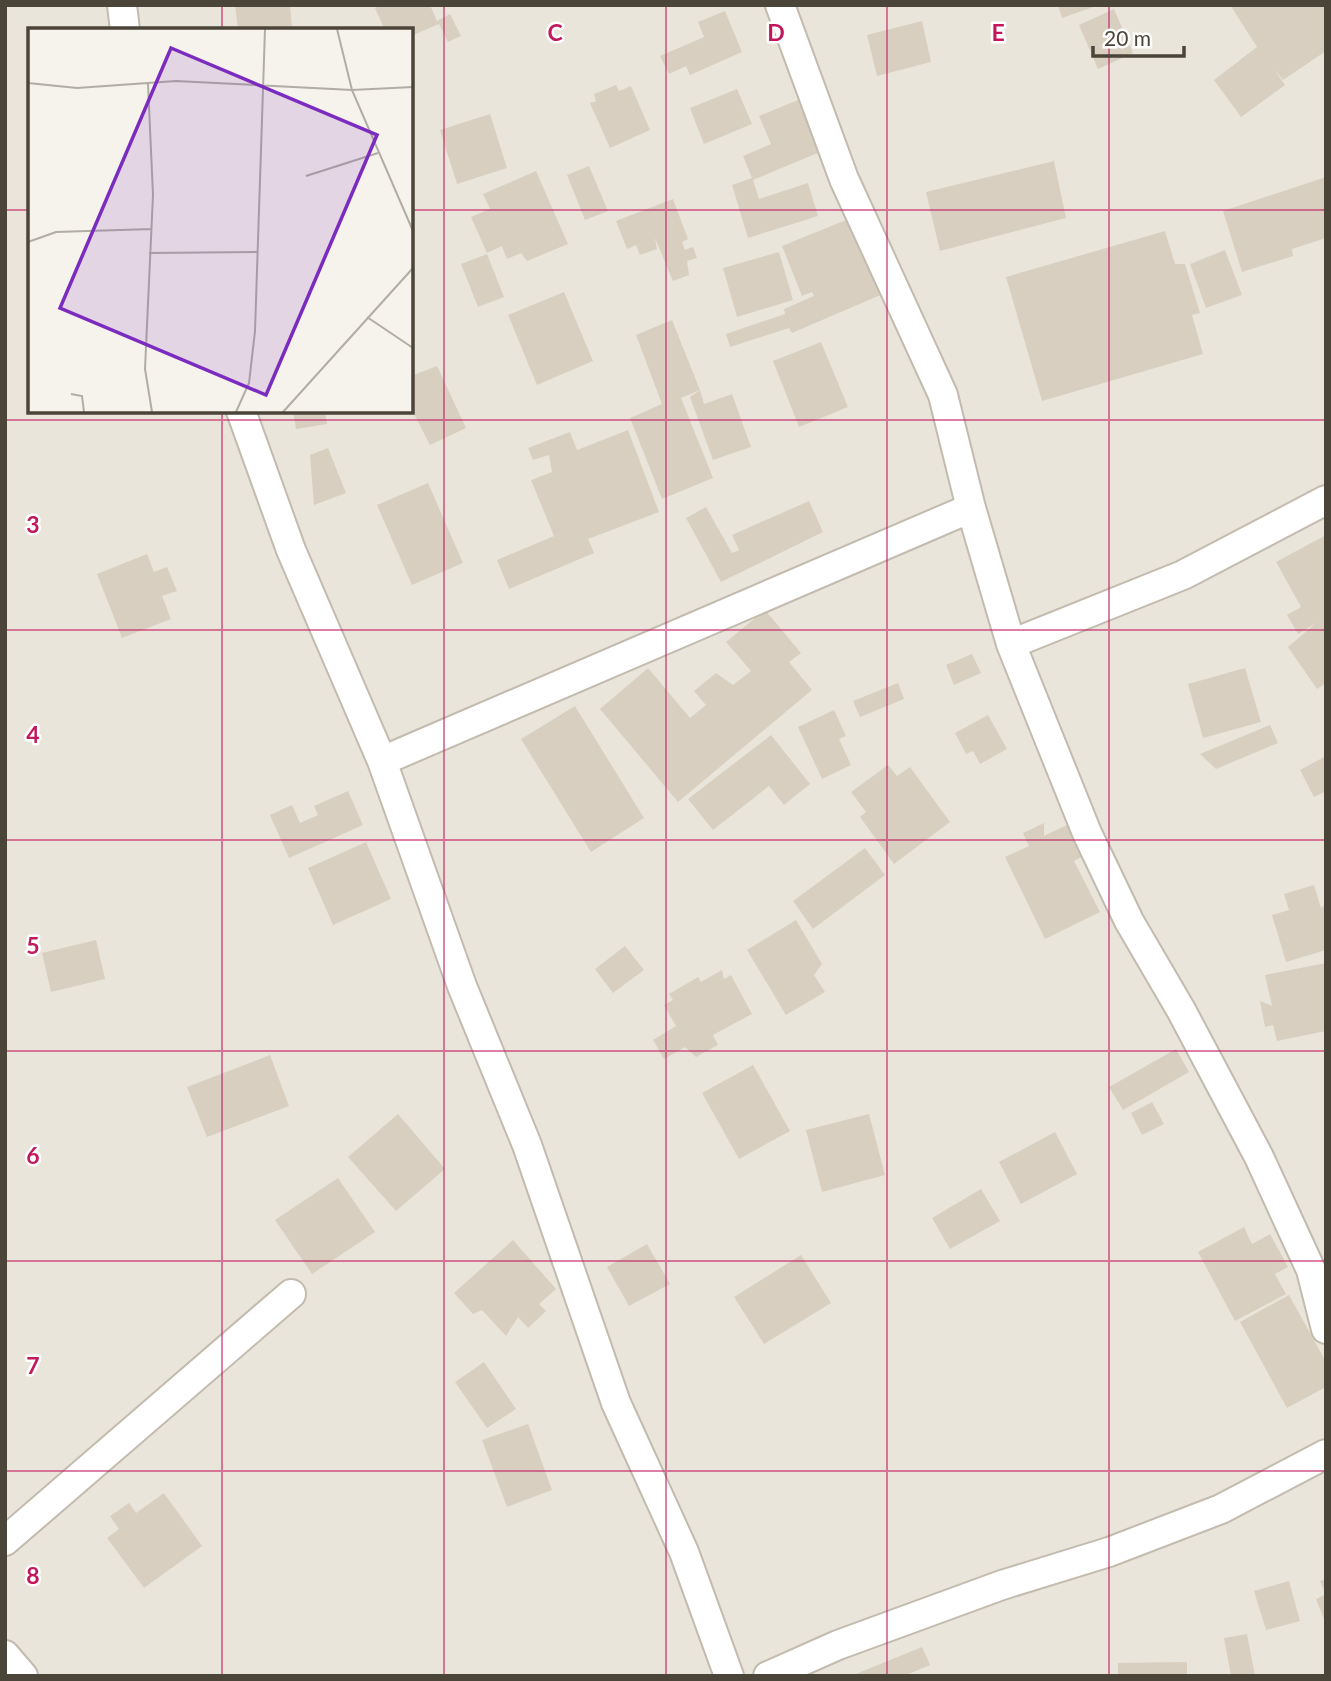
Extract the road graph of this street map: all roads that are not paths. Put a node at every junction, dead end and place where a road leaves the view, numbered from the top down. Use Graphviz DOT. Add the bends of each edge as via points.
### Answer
graph roads {
  1 [pos="122,5"];
  2 [pos="780,5"];
  3 [pos="125,28"];
  4 [pos="242,413"];
  5 [pos="1326,500"];
  6 [pos="971,508"];
  7 [pos="1011,644"];
  8 [pos="382,761"];
  9 [pos="291,1294"];
  10 [pos="1326,1329"];
  11 [pos="1326,1454"];
  12 [pos="5,1541"];
  13 [pos="5,1655"];
  14 [pos="23,1676"];
  15 [pos="729,1676"];
  16 [pos="768,1676"];
  1 -- 3 [label="street"];
  2 -- 6 [label="street" via="844,179 943,395"];
  4 -- 8 [label="street" via="291,550"];
  5 -- 7 [label="street" via="1183,575"];
  6 -- 7 [label="street"];
  6 -- 8 [label="street"];
  7 -- 10 [label="street" via="1087,833 1129,921 1259,1157 1306,1258"];
  8 -- 15 [label="street" via="462,986 527,1145 616,1403 684,1552"];
  9 -- 12 [label="street"];
  11 -- 16 [label="street" via="1221,1509 838,1645"];
  13 -- 14 [label="street"];
}
